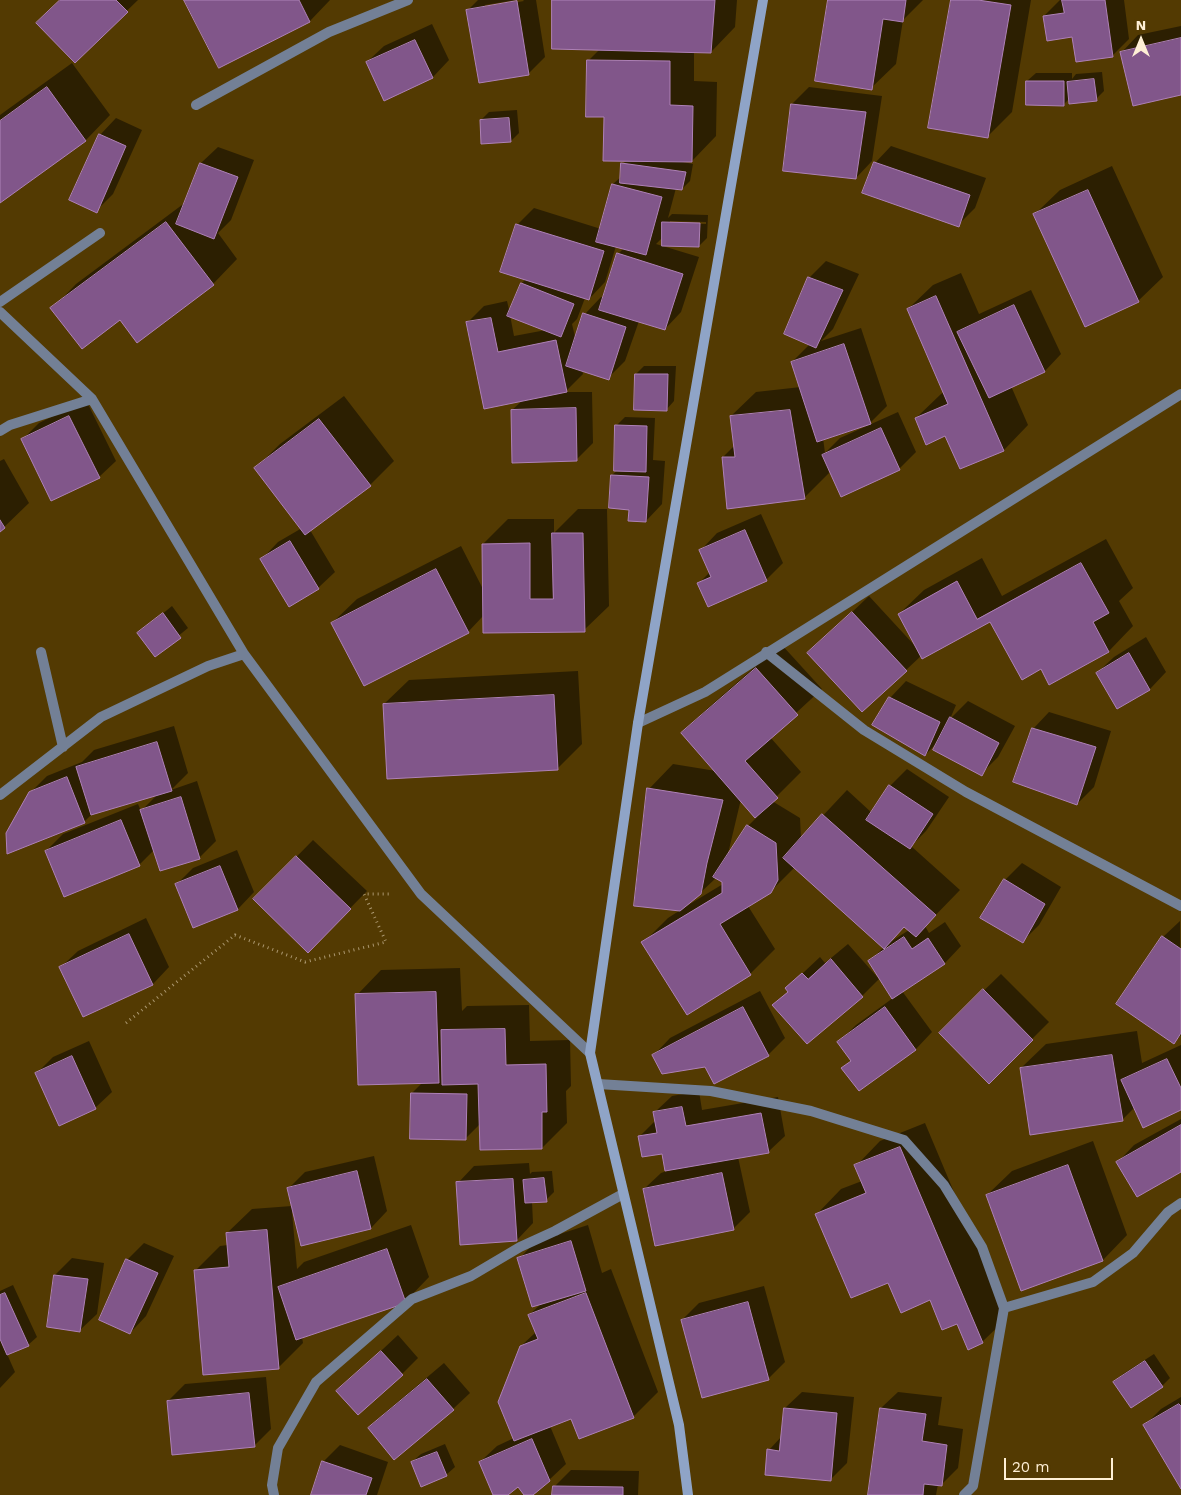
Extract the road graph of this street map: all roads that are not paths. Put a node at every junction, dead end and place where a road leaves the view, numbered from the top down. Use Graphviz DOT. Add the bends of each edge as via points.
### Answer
graph roads {
  1 [pos="408,0"];
  2 [pos="763,0"];
  3 [pos="196,105"];
  4 [pos="100,232"];
  5 [pos="0,302"];
  6 [pos="0,312"];
  7 [pos="1181,394"];
  8 [pos="92,399"];
  9 [pos="0,431"];
  10 [pos="41,652"];
  11 [pos="766,652"];
  12 [pos="244,654"];
  13 [pos="638,722"];
  14 [pos="63,747"];
  15 [pos="0,795"];
  16 [pos="1181,906"];
  17 [pos="590,1053"];
  18 [pos="598,1084"];
  19 [pos="623,1194"];
  20 [pos="1181,1203"];
  21 [pos="1004,1308"];
  22 [pos="274,1495"];
  23 [pos="688,1495"];
  24 [pos="964,1495"];
  1 -- 3 [label="street" via="329,32"];
  2 -- 13 [label="street"];
  4 -- 5 [label="street"];
  6 -- 8 [label="street"];
  7 -- 11 [label="street"];
  8 -- 9 [label="street"];
  8 -- 12 [label="street"];
  10 -- 14 [label="street"];
  11 -- 13 [label="street" via="705,692"];
  11 -- 16 [label="street" via="864,730 966,792"];
  12 -- 14 [label="street" via="208,666 101,717"];
  12 -- 17 [label="street" via="421,894"];
  13 -- 17 [label="street"];
  14 -- 15 [label="street"];
  17 -- 18 [label="street"];
  18 -- 19 [label="street"];
  18 -- 21 [label="street" via="711,1091 811,1111 904,1140 944,1185 982,1247"];
  19 -- 22 [label="street" via="471,1276 412,1299 316,1382 278,1448 272,1485"];
  19 -- 23 [label="street" via="679,1425"];
  20 -- 21 [label="street" via="1168,1212 1133,1254 1092,1282"];
  21 -- 24 [label="street" via="973,1486"];
}
